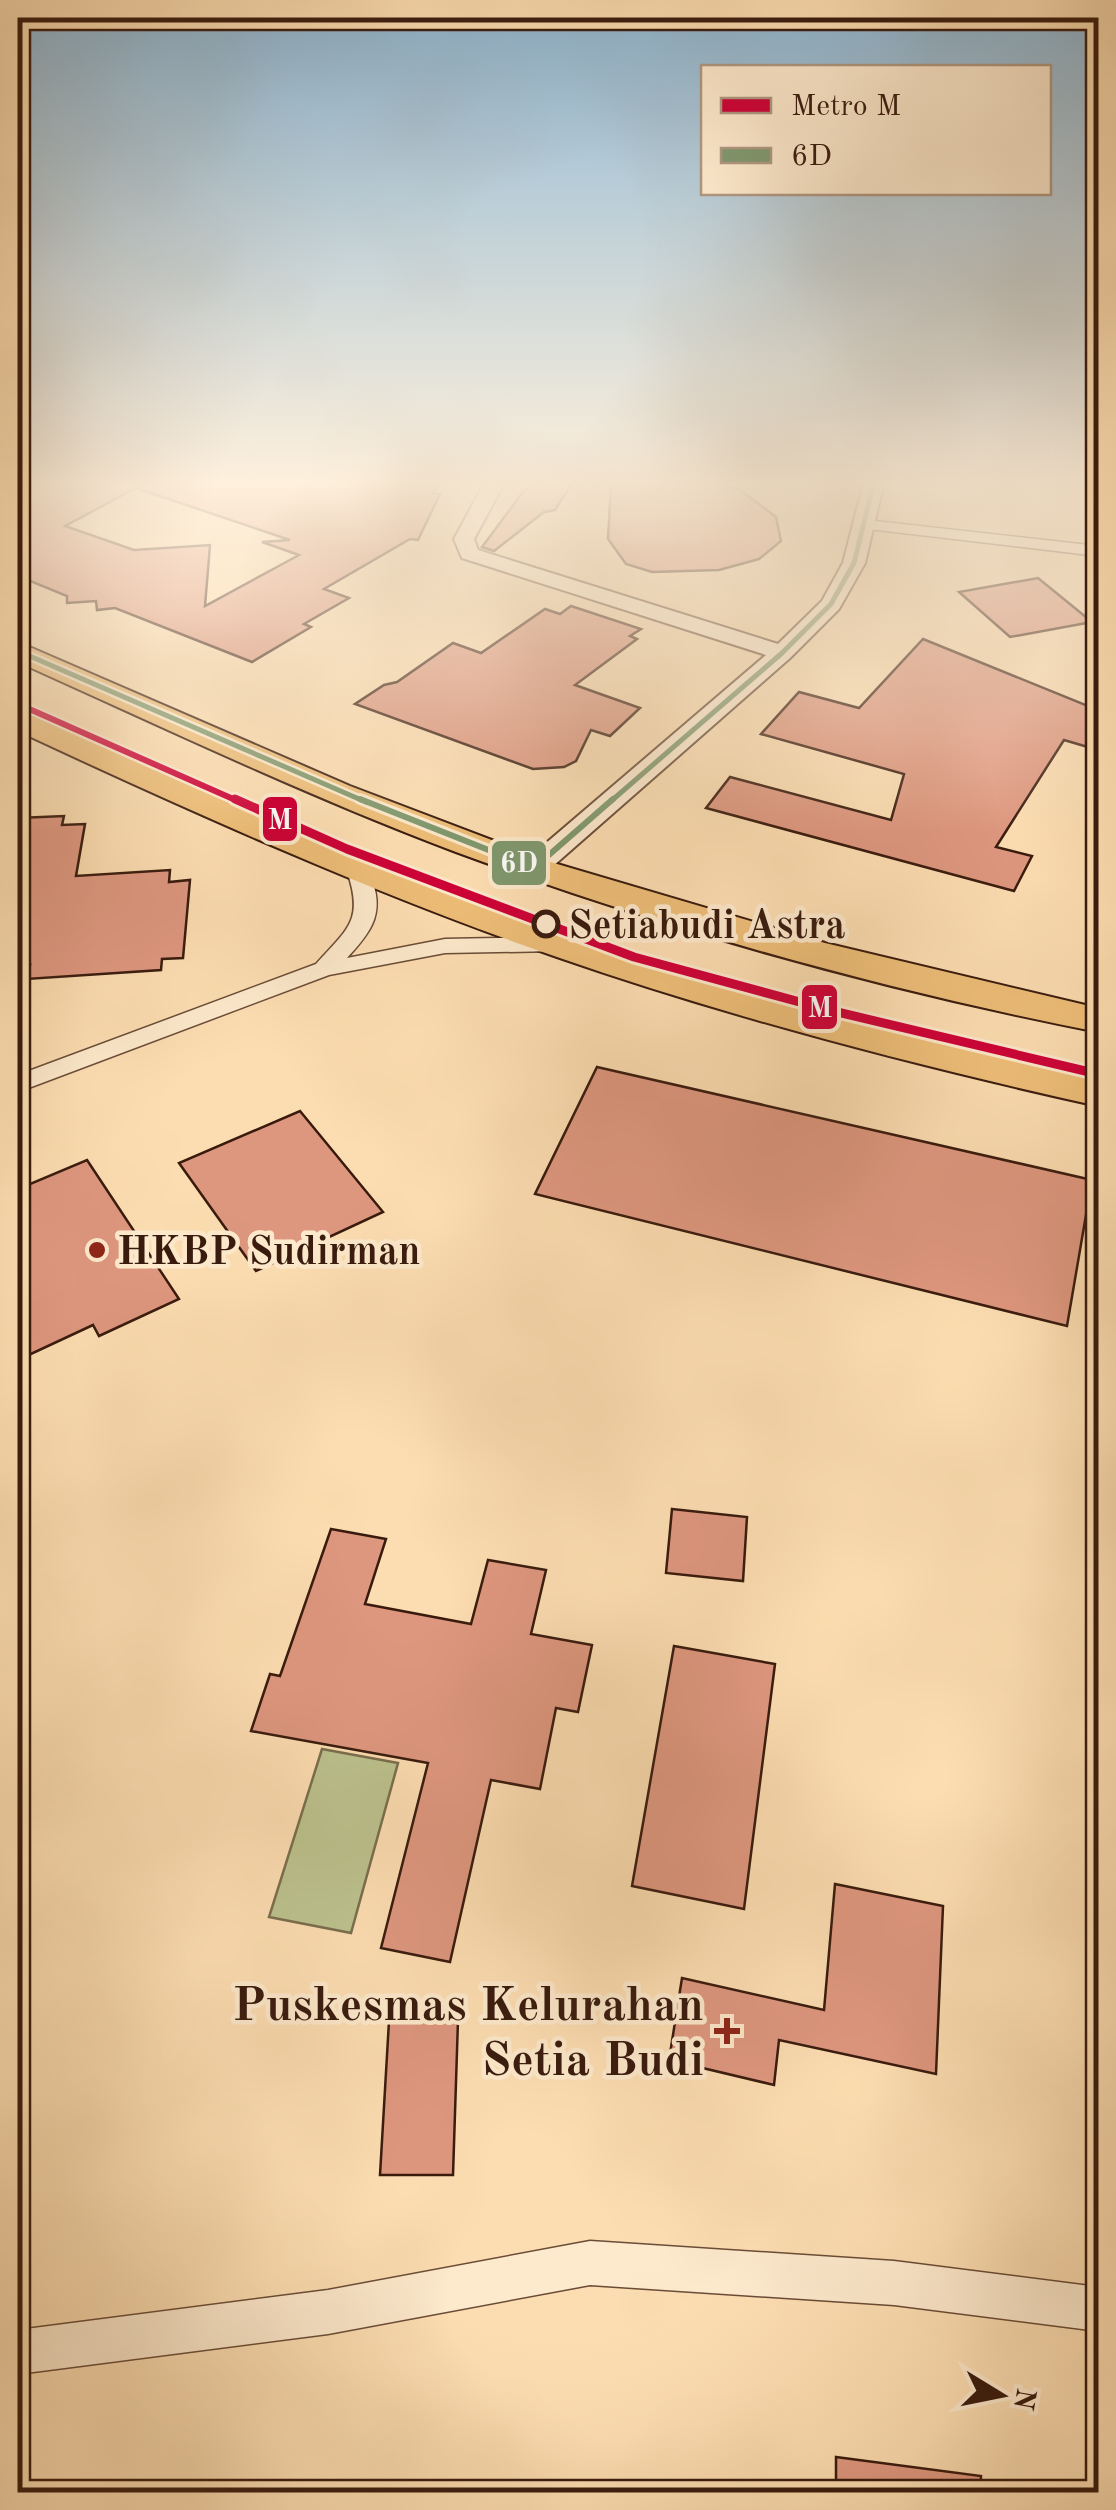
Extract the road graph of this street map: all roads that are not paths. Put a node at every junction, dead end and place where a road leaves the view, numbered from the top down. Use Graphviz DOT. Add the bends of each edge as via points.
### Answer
graph roads {
  1 [pos="612,599"];
  2 [pos="834,599"];
  3 [pos="18,651"];
  4 [pos="782,653"];
  5 [pos="18,718"];
  6 [pos="534,868"];
  7 [pos="358,871"];
  8 [pos="560,944"];
  9 [pos="324,969"];
  10 [pos="1098,1020"];
  11 [pos="18,1084"];
  12 [pos="1098,1092"];
  13 [pos="1098,2309"];
  14 [pos="18,2352"];
  1 -- 4 [label="street"];
  2 -- 4 [label="street"];
  3 -- 6 [label="main road" via="416,824"];
  4 -- 6 [label="street"];
  5 -- 7 [label="main road"];
  6 -- 10 [label="main road" via="914,978"];
  7 -- 8 [label="main road"];
  7 -- 9 [label="street" via="368,896 364,928"];
  8 -- 9 [label="street" via="445,946"];
  8 -- 12 [label="main road" via="797,1018"];
  9 -- 11 [label="street"];
  13 -- 14 [label="street" via="894,2283 590,2263 328,2312"];
}
